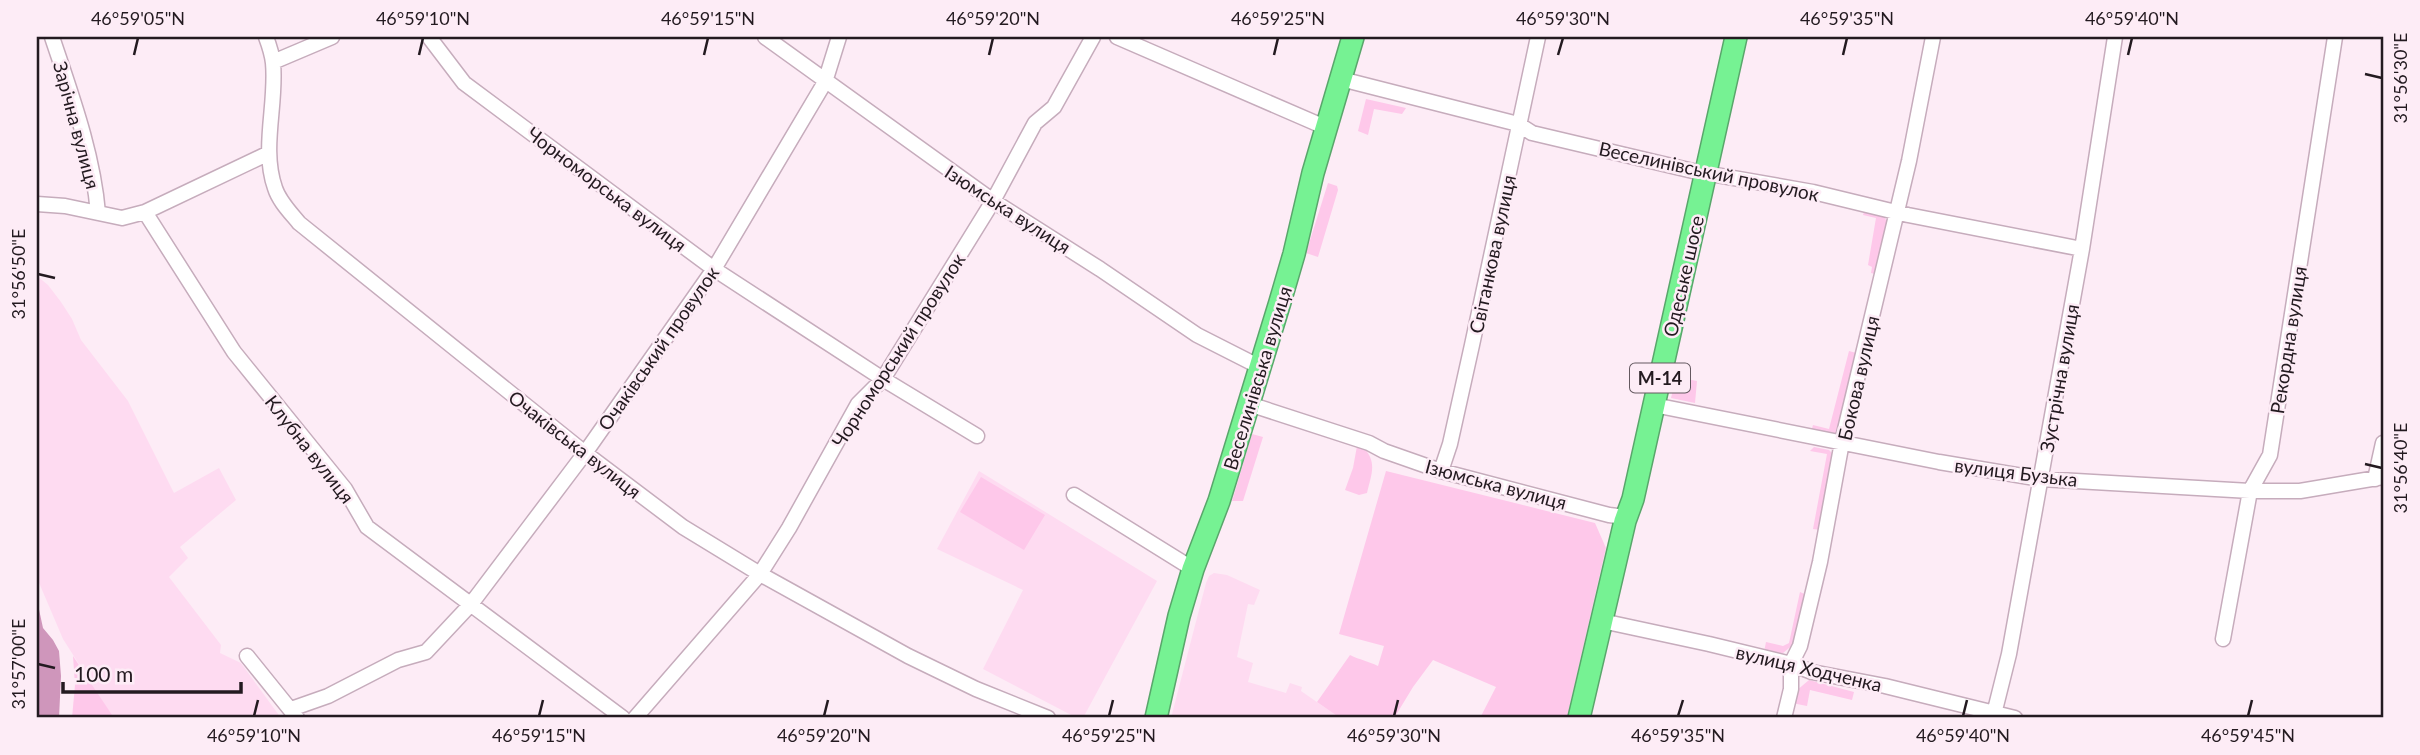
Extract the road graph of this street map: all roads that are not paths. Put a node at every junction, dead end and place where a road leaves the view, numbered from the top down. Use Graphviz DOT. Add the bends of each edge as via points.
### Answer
graph roads {
  1 [pos="52,37"];
  2 [pos="267,37"];
  3 [pos="332,37"];
  4 [pos="429,37"];
  5 [pos="765,37"];
  6 [pos="839,37"];
  7 [pos="1093,37"];
  8 [pos="1117,37"];
  9 [pos="1353,37"];
  10 [pos="1538,37"];
  11 [pos="1736,37"];
  12 [pos="1933,37"];
  13 [pos="2115,37"];
  14 [pos="2335,37"];
  15 [pos="273,62"];
  16 [pos="1341,79"];
  17 [pos="825,82"];
  18 [pos="1518,124"];
  19 [pos="1327,128"];
  20 [pos="270,153"];
  21 [pos="1706,174"];
  22 [pos="993,201"];
  23 [pos="37,204"];
  24 [pos="145,212"];
  25 [pos="1897,212"];
  26 [pos="98,213"];
  27 [pos="2082,249"];
  28 [pos="714,269"];
  29 [pos="1260,367"];
  30 [pos="883,379"];
  31 [pos="1249,404"];
  32 [pos="1654,405"];
  33 [pos="977,436"];
  34 [pos="1842,442"];
  35 [pos="2383,443"];
  36 [pos="585,453"];
  37 [pos="1441,471"];
  38 [pos="2379,478"];
  39 [pos="2041,479"];
  40 [pos="2250,491"];
  41 [pos="1074,495"];
  42 [pos="1626,517"];
  43 [pos="1193,569"];
  44 [pos="760,575"];
  45 [pos="471,604"];
  46 [pos="1602,621"];
  47 [pos="2223,639"];
  48 [pos="247,656"];
  49 [pos="1791,664"];
  50 [pos="294,714"];
  51 [pos="1994,716"];
  52 [pos="623,718"];
  53 [pos="635,718"];
  54 [pos="1048,718"];
  55 [pos="1156,718"];
  56 [pos="1579,718"];
  57 [pos="1784,718"];
  58 [pos="2015,718"];
  1 -- 26 [label="street, Зарічна вулиця" via="89,156"];
  2 -- 15 [label="street, Очаківська вулиця"];
  3 -- 15 [label="street"];
  4 -- 28 [label="street, Чорноморська вулиця" via="464,83"];
  5 -- 17 [label="street, Ізюмська вулиця"];
  6 -- 17 [label="street, Очаківський провулок"];
  7 -- 22 [label="street, Чорноморський провулок" via="1054,107 1035,123"];
  8 -- 19 [label="street"];
  9 -- 16 [label="highway, Веселинівська вулиця"];
  10 -- 18 [label="street, Світанкова вулиця"];
  11 -- 21 [label="highway, Одеське шосе / М-14"];
  12 -- 25 [label="street, Бокова вулиця"];
  13 -- 27 [label="street, Зустрічна вулиця"];
  14 -- 40 [label="street, Рекордна вулиця" via="2270,455"];
  15 -- 20 [label="street, Очаківська вулиця"];
  16 -- 18 [label="street, Веселинівський провулок"];
  16 -- 19 [label="highway, Веселинівська вулиця"];
  17 -- 22 [label="street, Ізюмська вулиця"];
  17 -- 28 [label="street, Очаківський провулок"];
  18 -- 21 [label="street, Веселинівський провулок" via="1532,133"];
  18 -- 37 [label="street, Світанкова вулиця"];
  19 -- 29 [label="highway, Веселинівська вулиця"];
  20 -- 24 [label="street"];
  20 -- 36 [label="street, Очаківська вулиця" via="275,188 299,223"];
  21 -- 25 [label="street, Веселинівський провулок"];
  21 -- 32 [label="highway, Одеське шосе / М-14"];
  22 -- 29 [label="street, Ізюмська вулиця" via="1198,335"];
  22 -- 30 [label="street, Чорноморський провулок"];
  23 -- 26 [label="street"];
  24 -- 26 [label="street" via="122,218"];
  24 -- 45 [label="street, Клубна вулиця" via="234,352 345,489 367,527"];
  25 -- 27 [label="street, Веселинівський провулок"];
  25 -- 34 [label="street, Бокова вулиця"];
  27 -- 39 [label="street, Зустрічна вулиця"];
  28 -- 30 [label="street, Чорноморська вулиця"];
  28 -- 36 [label="street, Очаківський провулок"];
  29 -- 31 [label="highway, Веселинівська вулиця"];
  30 -- 33 [label="street, Чорноморська вулиця"];
  30 -- 44 [label="street, Чорноморський провулок" via="858,404"];
  31 -- 37 [label="street, Ізюмська вулиця"];
  31 -- 43 [label="highway, Веселинівська вулиця"];
  32 -- 34 [label="street, вулиця Бузька"];
  32 -- 42 [label="highway, Одеське шосе / М-14"];
  34 -- 39 [label="street, вулиця Бузька"];
  34 -- 49 [label="street, Бокова вулиця" via="1813,592"];
  35 -- 38 [label="street"];
  36 -- 44 [label="street, Очаківська вулиця" via="683,527"];
  36 -- 45 [label="street, Очаківський провулок"];
  37 -- 42 [label="street, Ізюмська вулиця"];
  38 -- 40 [label="street, вулиця Бузька" via="2300,491"];
  39 -- 40 [label="street, вулиця Бузька"];
  39 -- 51 [label="street, Зустрічна вулиця"];
  40 -- 47 [label="street, Рекордна вулиця"];
  41 -- 43 [label="street"];
  42 -- 46 [label="highway, Одеське шосе / М-14"];
  43 -- 55 [label="highway, Веселинівська вулиця"];
  44 -- 53 [label="street, Чорноморський провулок"];
  44 -- 54 [label="street, Очаківська вулиця" via="908,656"];
  45 -- 50 [label="street, Очаківський провулок" via="426,653 398,660"];
  45 -- 52 [label="street, Клубна вулиця"];
  46 -- 49 [label="street, вулиця Ходченка"];
  46 -- 56 [label="highway, Одеське шосе / М-14"];
  48 -- 50 [label="street"];
  49 -- 51 [label="street, вулиця Ходченка"];
  49 -- 57 [label="street, Бокова вулиця"];
  51 -- 58 [label="street, вулиця Ходченка"];
}
